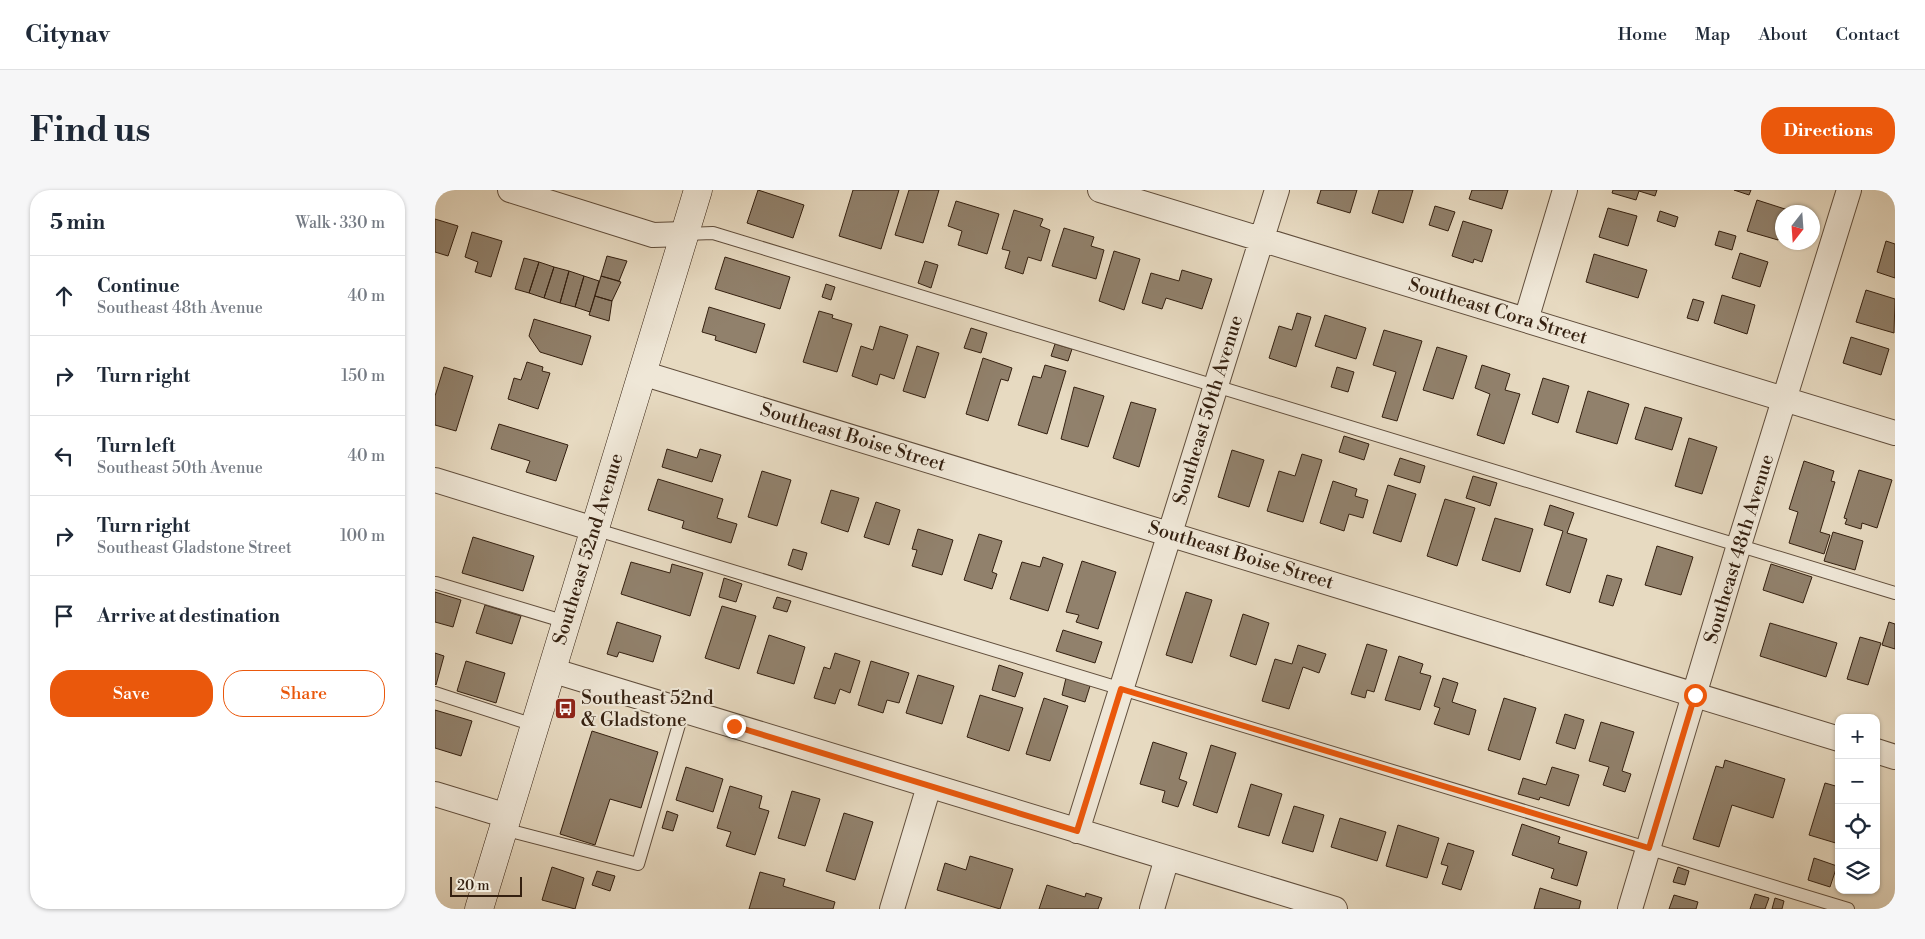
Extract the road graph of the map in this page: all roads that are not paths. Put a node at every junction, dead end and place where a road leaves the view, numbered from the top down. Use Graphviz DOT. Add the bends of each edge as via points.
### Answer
graph roads {
  1 [pos="510,190"];
  2 [pos="698,190"];
  3 [pos="1100,190"];
  4 [pos="1277,190"];
  5 [pos="1565,190"];
  6 [pos="1849,190"];
  7 [pos="685,234"];
  8 [pos="1262,239"];
  9 [pos="1526,320"];
  10 [pos="642,373"];
  11 [pos="1215,386"];
  12 [pos="1785,399"];
  13 [pos="1895,432"];
  14 [pos="435,480"];
  15 [pos="594,529"];
  16 [pos="1169,533"];
  17 [pos="1739,545"];
  18 [pos="436,583"];
  19 [pos="1895,593"];
  20 [pos="565,622"];
  21 [pos="551,670"];
  22 [pos="1121,689"];
  23 [pos="435,693"];
  24 [pos="1695,695"];
  25 [pos="683,711"];
  26 [pos="535,725"];
  27 [pos="1835,738"];
  28 [pos="1880,752"];
  29 [pos="1895,757"];
  30 [pos="929,786"];
  31 [pos="435,794"];
  32 [pos="505,822"];
  33 [pos="1077,831"];
  34 [pos="1649,848"];
  35 [pos="1167,858"];
  36 [pos="479,909"];
  37 [pos="892,909"];
  38 [pos="1152,909"];
  39 [pos="1335,909"];
  40 [pos="1630,909"];
  41 [pos="1848,909"];
  1 -- 7 [label="street" via="653,235"];
  2 -- 7 [label="main road, Southeast 52nd Avenue"];
  3 -- 8 [label="street, Southeast Cora Street"];
  4 -- 8 [label="street, Southeast 50th Avenue"];
  5 -- 9 [label="street"];
  6 -- 12 [label="street, Southeast 48th Avenue"];
  7 -- 10 [label="main road, Southeast 52nd Avenue"];
  7 -- 11 [label="lane" via="713,232"];
  8 -- 9 [label="street, Southeast Cora Street"];
  8 -- 11 [label="street, Southeast 50th Avenue"];
  9 -- 12 [label="street, Southeast Cora Street"];
  10 -- 15 [label="main road, Southeast 52nd Avenue"];
  10 -- 16 [label="street, Southeast Boise Street"];
  11 -- 16 [label="street, Southeast 50th Avenue"];
  11 -- 17 [label="lane"];
  12 -- 13 [label="street, Southeast Cora Street"];
  12 -- 17 [label="street, Southeast 48th Avenue"];
  14 -- 15 [label="street"];
  15 -- 20 [label="main road, Southeast 52nd Avenue"];
  15 -- 22 [label="lane"];
  16 -- 22 [label="street, Southeast 50th Avenue"];
  16 -- 24 [label="street, Southeast Boise Street"];
  17 -- 19 [label="lane"];
  17 -- 24 [label="street, Southeast 48th Avenue"];
  18 -- 20 [label="lane"];
  20 -- 21 [label="main road, Southeast 52nd Avenue"];
  21 -- 25 [label="street"];
  21 -- 26 [label="main road, Southeast 52nd Avenue"];
  22 -- 33 [label="street, Southeast 50th Avenue"];
  22 -- 34 [label="lane"];
  23 -- 26 [label="lane"];
  24 -- 27 [label="street, Southeast Boise Street"];
  24 -- 34 [label="street, Southeast 48th Avenue"];
  25 -- 30 [label="street"];
  25 -- 32 [label="lane" via="638,864"];
  26 -- 32 [label="main road, Southeast 52nd Avenue"];
  28 -- 29 [label="street"];
  30 -- 33 [label="street"];
  30 -- 37 [label="street"];
  31 -- 32 [label="street"];
  32 -- 36 [label="main road, Southeast 52nd Avenue"];
  33 -- 35 [label="street"];
  34 -- 40 [label="street, Southeast 48th Avenue"];
  34 -- 41 [label="lane"];
  35 -- 38 [label="street"];
  35 -- 39 [label="street"];
}
